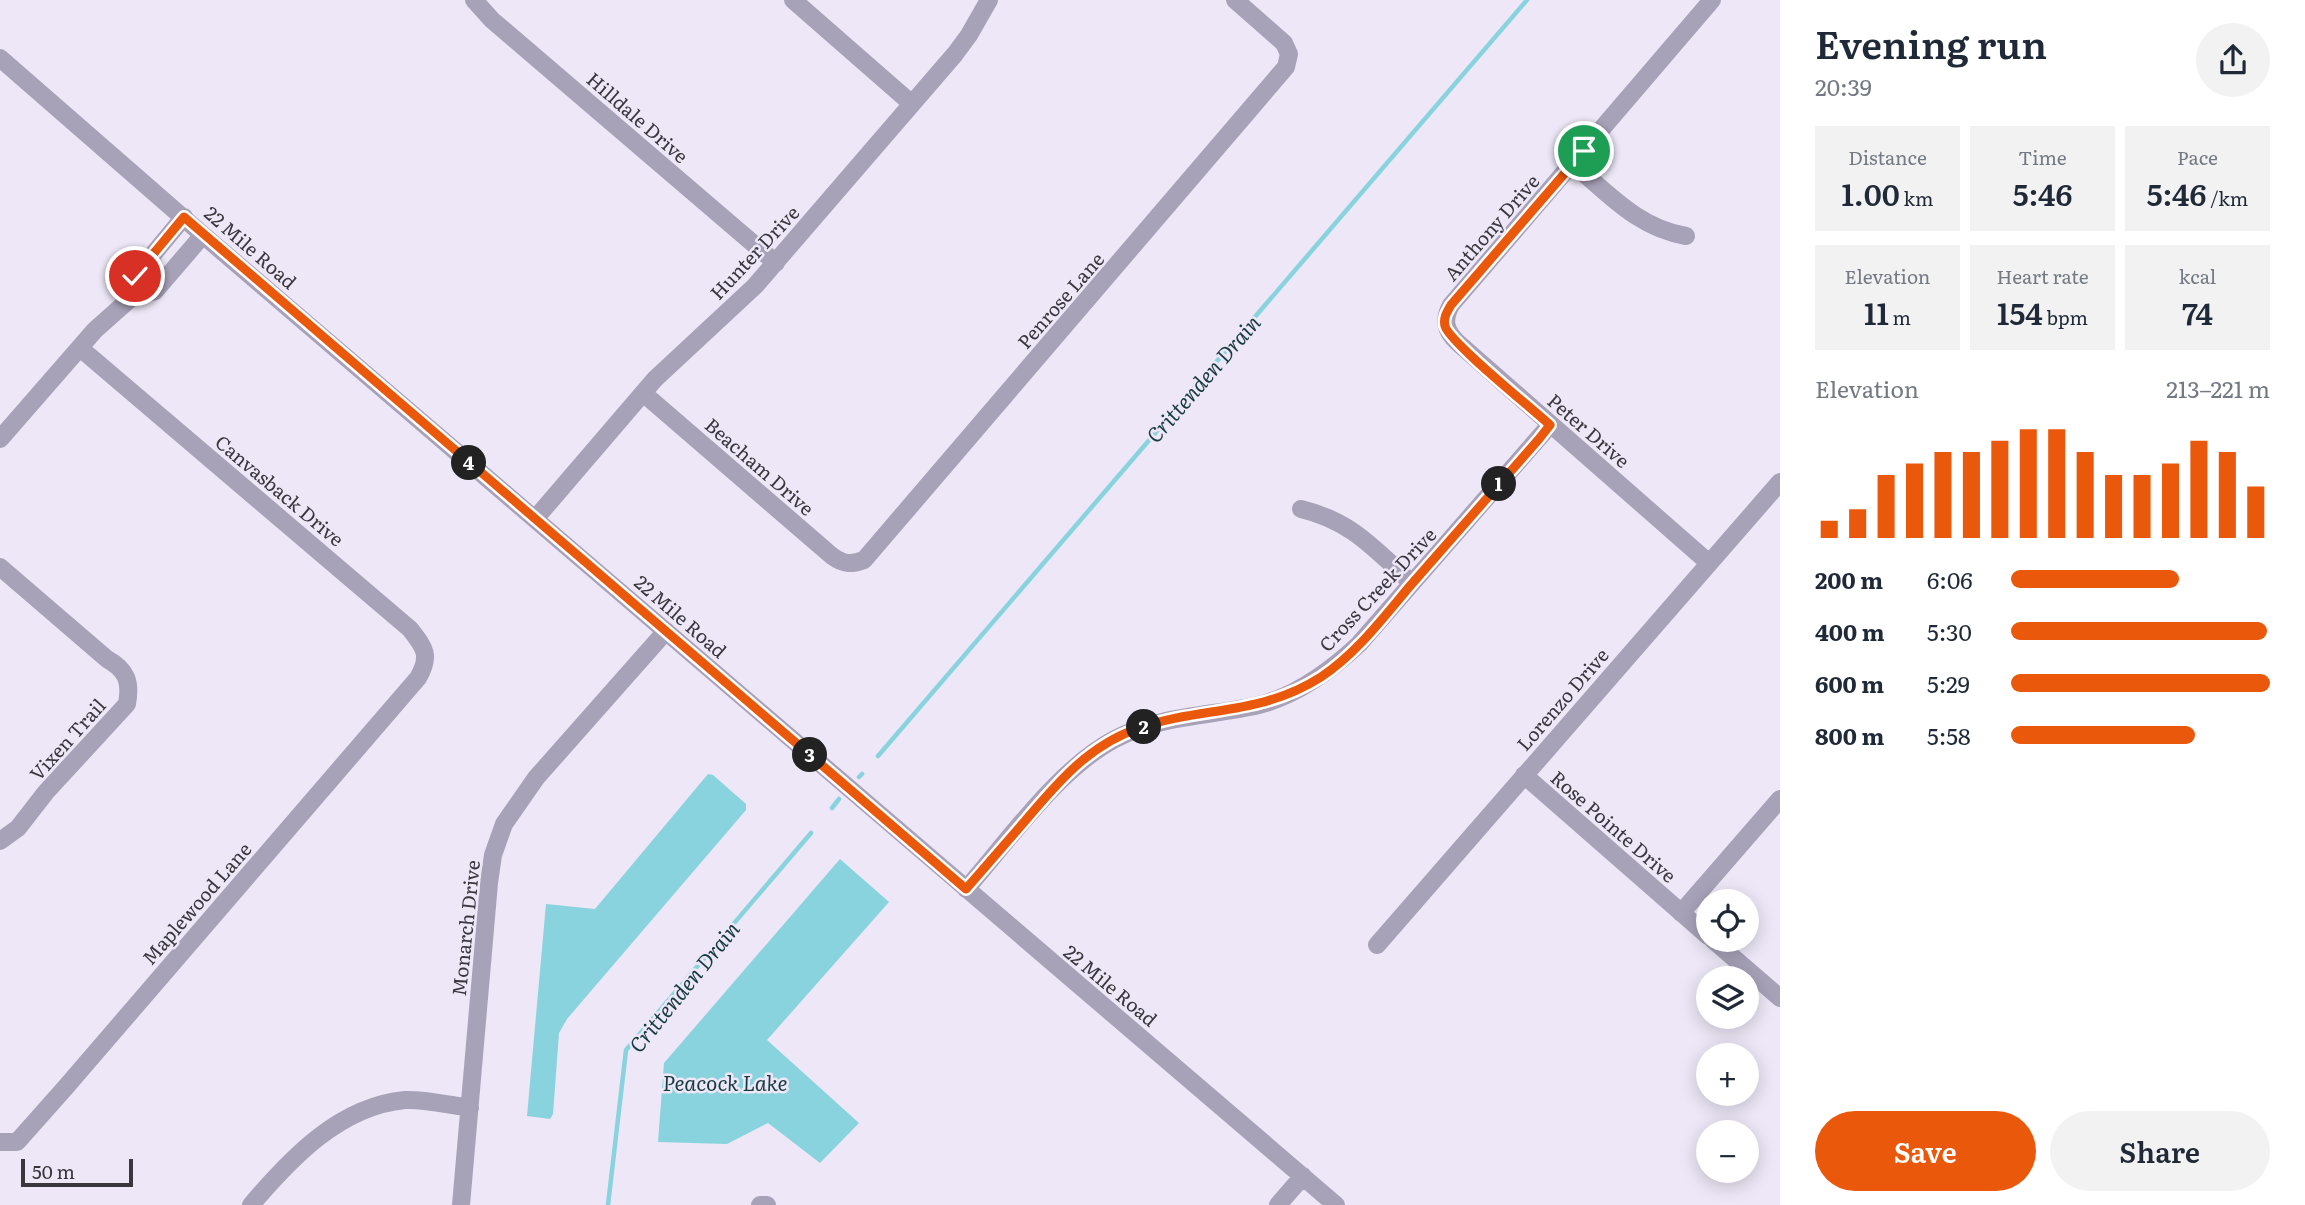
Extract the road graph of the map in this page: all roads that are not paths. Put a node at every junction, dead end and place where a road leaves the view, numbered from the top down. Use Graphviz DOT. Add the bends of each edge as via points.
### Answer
graph roads {
  1 [pos="474,0"];
  2 [pos="793,0"];
  3 [pos="989,0"];
  4 [pos="1235,0"];
  5 [pos="1712,0"];
  6 [pos="0,58"];
  7 [pos="912,104"];
  8 [pos="1573,164"];
  9 [pos="184,217"];
  10 [pos="203,235"];
  11 [pos="1686,236"];
  12 [pos="776,263"];
  13 [pos="131,298"];
  14 [pos="1445,325"];
  15 [pos="80,348"];
  16 [pos="643,393"];
  17 [pos="1550,425"];
  18 [pos="0,439"];
  19 [pos="1780,482"];
  20 [pos="1301,509"];
  21 [pos="535,519"];
  22 [pos="1710,563"];
  23 [pos="852,565"];
  24 [pos="0,567"];
  25 [pos="1412,583"];
  26 [pos="666,631"];
  27 [pos="418,678"];
  28 [pos="1524,775"];
  29 [pos="1780,799"];
  30 [pos="0,841"];
  31 [pos="966,889"];
  32 [pos="1681,912"];
  33 [pos="1696,925"];
  34 [pos="1377,945"];
  35 [pos="1727,952"];
  36 [pos="1780,998"];
  37 [pos="470,1108"];
  38 [pos="0,1142"];
  39 [pos="1303,1176"];
  40 [pos="251,1205"];
  41 [pos="461,1205"];
  42 [pos="1278,1205"];
  43 [pos="1336,1205"];
  1 -- 12 [label="street, Hilldale Drive"];
  2 -- 7 [label="street"];
  3 -- 7 [label="street, Hunter Drive" via="969,35"];
  4 -- 23 [label="street, Penrose Lane" via="1284,43 1289,54 1286,67 870,554"];
  5 -- 8 [label="street, Anthony Drive"];
  6 -- 9 [label="street, 22 Mile Road"];
  7 -- 12 [label="street, Hunter Drive"];
  8 -- 11 [label="street" via="1647,225"];
  8 -- 14 [label="street, Anthony Drive" via="1451,305"];
  9 -- 10 [label="street, 22 Mile Road"];
  9 -- 13 [label="street" via="135,276"];
  10 -- 13 [label="street" via="155,291"];
  10 -- 21 [label="street, 22 Mile Road"];
  12 -- 16 [label="street, Hunter Drive"];
  13 -- 15 [label="street"];
  14 -- 17 [label="street, Peter Drive" via="1457,342"];
  15 -- 18 [label="street"];
  15 -- 27 [label="street, Canvasback Drive" via="410,629 426,655"];
  16 -- 21 [label="street, Hunter Drive"];
  16 -- 23 [label="street, Beacham Drive" via="832,556"];
  17 -- 22 [label="street, Peter Drive"];
  17 -- 25 [label="street, Cross Creek Drive"];
  19 -- 22 [label="street, Lorenzo Drive"];
  20 -- 25 [label="street" via="1324,514 1356,532"];
  21 -- 26 [label="street, 22 Mile Road"];
  22 -- 28 [label="street, Lorenzo Drive"];
  24 -- 30 [label="street, Vixen Trail" via="118,665 128,677 129,692 127,704 18,828"];
  25 -- 31 [label="street, Cross Creek Drive" via="1343,660 1302,688 1257,705 1138,729 1096,750 1059,781"];
  26 -- 31 [label="street, 22 Mile Road"];
  26 -- 37 [label="street, Monarch Drive" via="536,778 504,824 493,855"];
  27 -- 38 [label="street, Maplewood Lane" via="17,1142"];
  28 -- 32 [label="street, Rose Pointe Drive"];
  28 -- 34 [label="street, Lorenzo Drive"];
  29 -- 32 [label="street"];
  31 -- 39 [label="street, 22 Mile Road"];
  32 -- 33 [label="street, Rose Pointe Drive"];
  35 -- 36 [label="street"];
  37 -- 40 [label="street" via="407,1100 353,1116 307,1145"];
  37 -- 41 [label="street, Monarch Drive"];
  39 -- 42 [label="street"];
  39 -- 43 [label="street, 22 Mile Road"];
}
